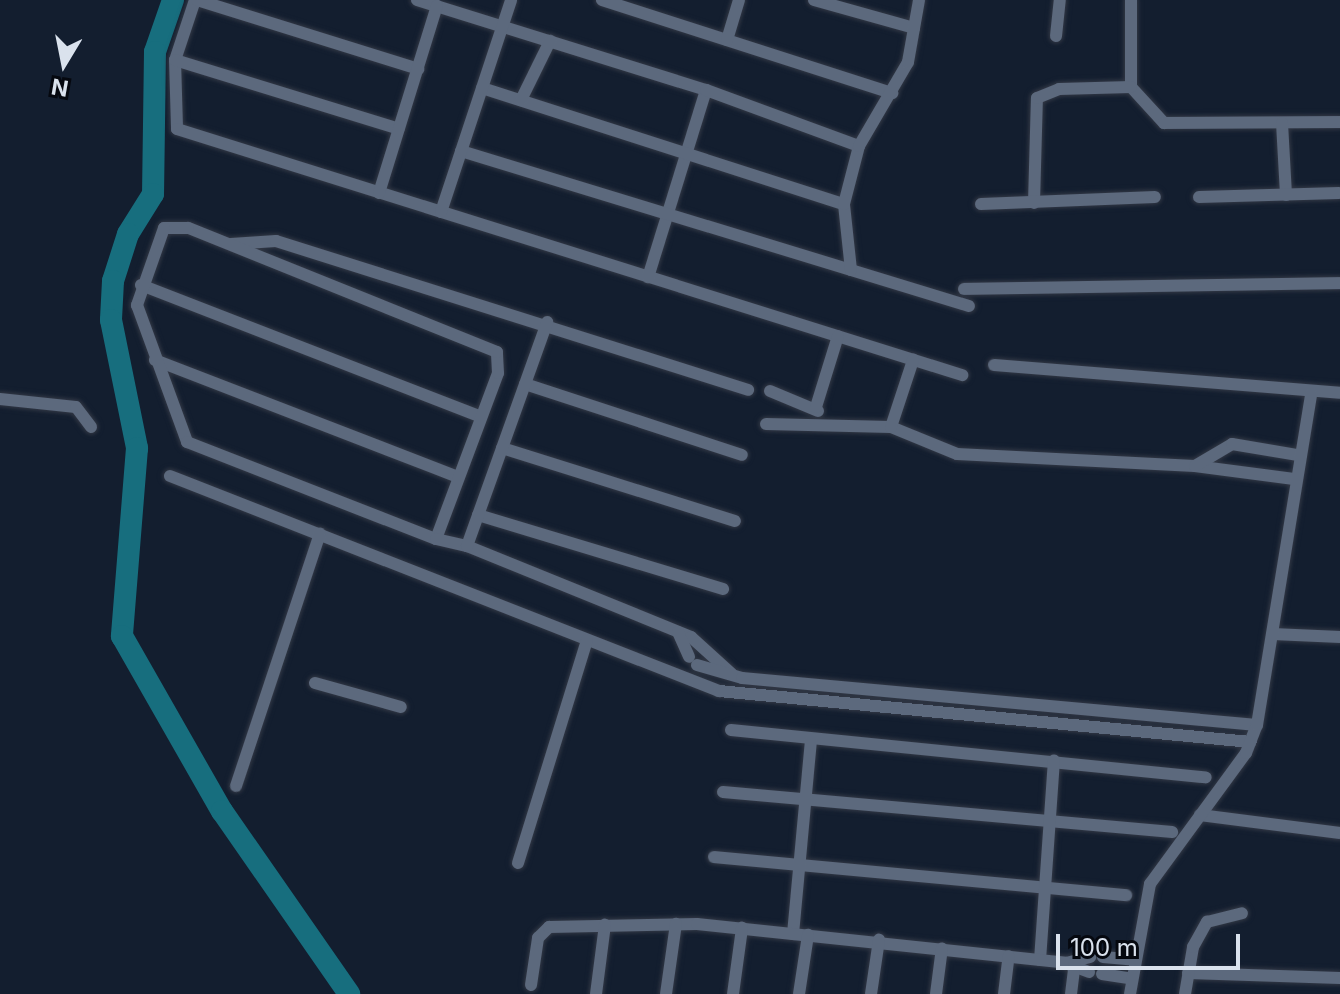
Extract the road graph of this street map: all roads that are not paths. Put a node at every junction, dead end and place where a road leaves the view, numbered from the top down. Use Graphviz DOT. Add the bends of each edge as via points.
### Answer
graph roads {
  1 [pos="196,0"];
  2 [pos="417,0"];
  3 [pos="511,0"];
  4 [pos="602,0"];
  5 [pos="739,0"];
  6 [pos="814,0"];
  7 [pos="919,0"];
  8 [pos="1060,0"];
  9 [pos="1131,0"];
  10 [pos="437,6"];
  11 [pos="502,26"];
  12 [pos="914,28"];
  13 [pos="1056,36"];
  14 [pos="727,40"];
  15 [pos="550,41"];
  16 [pos="175,60"];
  17 [pos="418,69"];
  18 [pos="1131,87"];
  19 [pos="482,88"];
  20 [pos="706,90"];
  21 [pos="892,93"];
  22 [pos="521,100"];
  23 [pos="1340,122"];
  24 [pos="1282,123"];
  25 [pos="399,129"];
  26 [pos="859,146"];
  27 [pos="461,151"];
  28 [pos="687,151"];
  29 [pos="379,193"];
  30 [pos="1339,193"];
  31 [pos="1286,195"];
  32 [pos="1155,197"];
  33 [pos="1199,197"];
  34 [pos="1034,203"];
  35 [pos="844,204"];
  36 [pos="981,204"];
  37 [pos="441,212"];
  38 [pos="667,215"];
  39 [pos="230,244"];
  40 [pos="851,270"];
  41 [pos="648,277"];
  42 [pos="1340,283"];
  43 [pos="141,285"];
  44 [pos="964,289"];
  45 [pos="969,306"];
  46 [pos="547,322"];
  47 [pos="838,336"];
  48 [pos="155,360"];
  49 [pos="913,360"];
  50 [pos="994,365"];
  51 [pos="962,375"];
  52 [pos="525,384"];
  53 [pos="748,390"];
  54 [pos="770,391"];
  55 [pos="1340,393"];
  56 [pos="1311,394"];
  57 [pos="0,399"];
  58 [pos="816,407"];
  59 [pos="477,415"];
  60 [pos="766,424"];
  61 [pos="824,425"];
  62 [pos="91,427"];
  63 [pos="891,427"];
  64 [pos="502,448"];
  65 [pos="742,455"];
  66 [pos="1298,455"];
  67 [pos="1195,466"];
  68 [pos="170,476"];
  69 [pos="456,476"];
  70 [pos="1294,479"];
  71 [pos="478,515"];
  72 [pos="735,521"];
  73 [pos="320,534"];
  74 [pos="436,539"];
  75 [pos="467,546"];
  76 [pos="723,589"];
  77 [pos="678,632"];
  78 [pos="1273,634"];
  79 [pos="1340,637"];
  80 [pos="587,640"];
  81 [pos="732,674"];
  82 [pos="315,683"];
  83 [pos="401,707"];
  84 [pos="1257,725"];
  85 [pos="731,730"];
  86 [pos="811,739"];
  87 [pos="1251,742"];
  88 [pos="1054,760"];
  89 [pos="1206,777"];
  90 [pos="236,786"];
  91 [pos="723,792"];
  92 [pos="806,801"];
  93 [pos="1200,815"];
  94 [pos="1051,822"];
  95 [pos="1172,832"];
  96 [pos="1340,833"];
  97 [pos="714,857"];
  98 [pos="518,863"];
  99 [pos="799,866"];
  100 [pos="1047,888"];
  101 [pos="1126,895"];
  102 [pos="1242,913"];
  103 [pos="676,924"];
  104 [pos="605,925"];
  105 [pos="742,928"];
  106 [pos="793,934"];
  107 [pos="808,935"];
  108 [pos="879,940"];
  109 [pos="942,948"];
  110 [pos="1009,956"];
  111 [pos="1040,960"];
  112 [pos="1135,960"];
  113 [pos="1072,963"];
  114 [pos="1188,973"];
  115 [pos="1340,978"];
  116 [pos="1132,979"];
  117 [pos="531,985"];
  118 [pos="596,994"];
  119 [pos="666,994"];
  120 [pos="733,994"];
  121 [pos="799,994"];
  122 [pos="871,994"];
  123 [pos="936,994"];
  124 [pos="1004,994"];
  125 [pos="1071,994"];
  126 [pos="1130,994"];
  127 [pos="1185,994"];
  1 -- 16 [label="street"];
  1 -- 17 [label="street"];
  2 -- 10 [label="street"];
  3 -- 11 [label="street"];
  4 -- 14 [label="street"];
  5 -- 14 [label="street"];
  6 -- 12 [label="street"];
  7 -- 12 [label="street"];
  8 -- 13 [label="street"];
  9 -- 18 [label="street"];
  10 -- 11 [label="street"];
  10 -- 17 [label="street"];
  11 -- 15 [label="street"];
  11 -- 19 [label="street"];
  12 -- 21 [label="street"];
  14 -- 21 [label="street"];
  15 -- 20 [label="street"];
  15 -- 22 [label="street"];
  16 -- 25 [label="street"];
  16 -- 29 [label="street" via="177,129"];
  17 -- 25 [label="street"];
  18 -- 24 [label="street" via="1164,123"];
  18 -- 34 [label="street" via="1059,89 1037,98"];
  19 -- 22 [label="street"];
  19 -- 27 [label="street"];
  20 -- 26 [label="street"];
  20 -- 28 [label="street"];
  21 -- 26 [label="street"];
  22 -- 28 [label="street"];
  23 -- 24 [label="street"];
  24 -- 31 [label="street"];
  25 -- 29 [label="street"];
  26 -- 35 [label="street"];
  27 -- 37 [label="street"];
  27 -- 38 [label="street"];
  28 -- 35 [label="street"];
  28 -- 38 [label="street"];
  29 -- 37 [label="street"];
  30 -- 31 [label="street"];
  31 -- 33 [label="street"];
  32 -- 34 [label="street"];
  34 -- 36 [label="street"];
  35 -- 40 [label="street"];
  37 -- 41 [label="street"];
  38 -- 40 [label="street"];
  38 -- 41 [label="street"];
  39 -- 43 [label="street" via="173,224 157,237"];
  39 -- 46 [label="street" via="276,241"];
  39 -- 59 [label="street" via="490,347 499,366"];
  40 -- 45 [label="street"];
  41 -- 47 [label="street"];
  42 -- 44 [label="street"];
  43 -- 48 [label="street" via="137,305"];
  43 -- 59 [label="street"];
  46 -- 52 [label="street"];
  46 -- 53 [label="street"];
  47 -- 49 [label="street"];
  47 -- 58 [label="street"];
  48 -- 69 [label="street"];
  48 -- 74 [label="street" via="187,442"];
  49 -- 51 [label="street"];
  49 -- 63 [label="street"];
  50 -- 56 [label="street"];
  52 -- 64 [label="street"];
  52 -- 65 [label="street"];
  54 -- 58 [label="street"];
  55 -- 56 [label="street"];
  56 -- 66 [label="street"];
  57 -- 62 [label="street" via="82,409"];
  58 -- 61 [label="street"];
  59 -- 69 [label="street"];
  60 -- 61 [label="street"];
  61 -- 63 [label="street"];
  63 -- 67 [label="street" via="957,454"];
  64 -- 71 [label="street"];
  64 -- 72 [label="street"];
  66 -- 67 [label="street" via="1232,444"];
  66 -- 70 [label="street"];
  67 -- 70 [label="street"];
  68 -- 73 [label="street"];
  69 -- 74 [label="street"];
  70 -- 78 [label="street"];
  71 -- 75 [label="street"];
  71 -- 76 [label="street"];
  73 -- 80 [label="street"];
  73 -- 90 [label="street"];
  74 -- 75 [label="street"];
  75 -- 77 [label="street"];
  77 -- 81 [label="street"];
  77 -- 81 [label="street" via="693,661"];
  78 -- 79 [label="street"];
  78 -- 84 [label="street"];
  80 -- 87 [label="street" via="731,694"];
  80 -- 98 [label="street"];
  81 -- 84 [label="street"];
  82 -- 83 [label="street"];
  84 -- 87 [label="street"];
  85 -- 86 [label="street"];
  86 -- 88 [label="street"];
  86 -- 92 [label="street"];
  87 -- 93 [label="street"];
  88 -- 89 [label="street"];
  88 -- 94 [label="street"];
  91 -- 92 [label="street"];
  92 -- 94 [label="street"];
  92 -- 99 [label="street"];
  93 -- 96 [label="street"];
  93 -- 112 [label="street" via="1150,884"];
  94 -- 95 [label="street"];
  94 -- 100 [label="street"];
  97 -- 99 [label="street"];
  99 -- 100 [label="street"];
  99 -- 106 [label="street"];
  100 -- 101 [label="street"];
  100 -- 111 [label="street"];
  102 -- 114 [label="street" via="1211,917"];
  103 -- 104 [label="street"];
  103 -- 105 [label="street"];
  103 -- 119 [label="street"];
  104 -- 117 [label="street" via="543,929"];
  104 -- 118 [label="street"];
  105 -- 106 [label="street"];
  105 -- 120 [label="street"];
  106 -- 107 [label="street"];
  107 -- 108 [label="street"];
  107 -- 121 [label="street"];
  108 -- 109 [label="street"];
  108 -- 122 [label="street"];
  109 -- 110 [label="street"];
  109 -- 123 [label="street"];
  110 -- 111 [label="street"];
  110 -- 124 [label="street"];
  111 -- 113 [label="street"];
  112 -- 113 [label="street" via="1096,957"];
  112 -- 116 [label="street"];
  113 -- 116 [label="street"];
  113 -- 125 [label="street"];
  114 -- 115 [label="street"];
  114 -- 127 [label="street"];
  116 -- 126 [label="street"];
}
